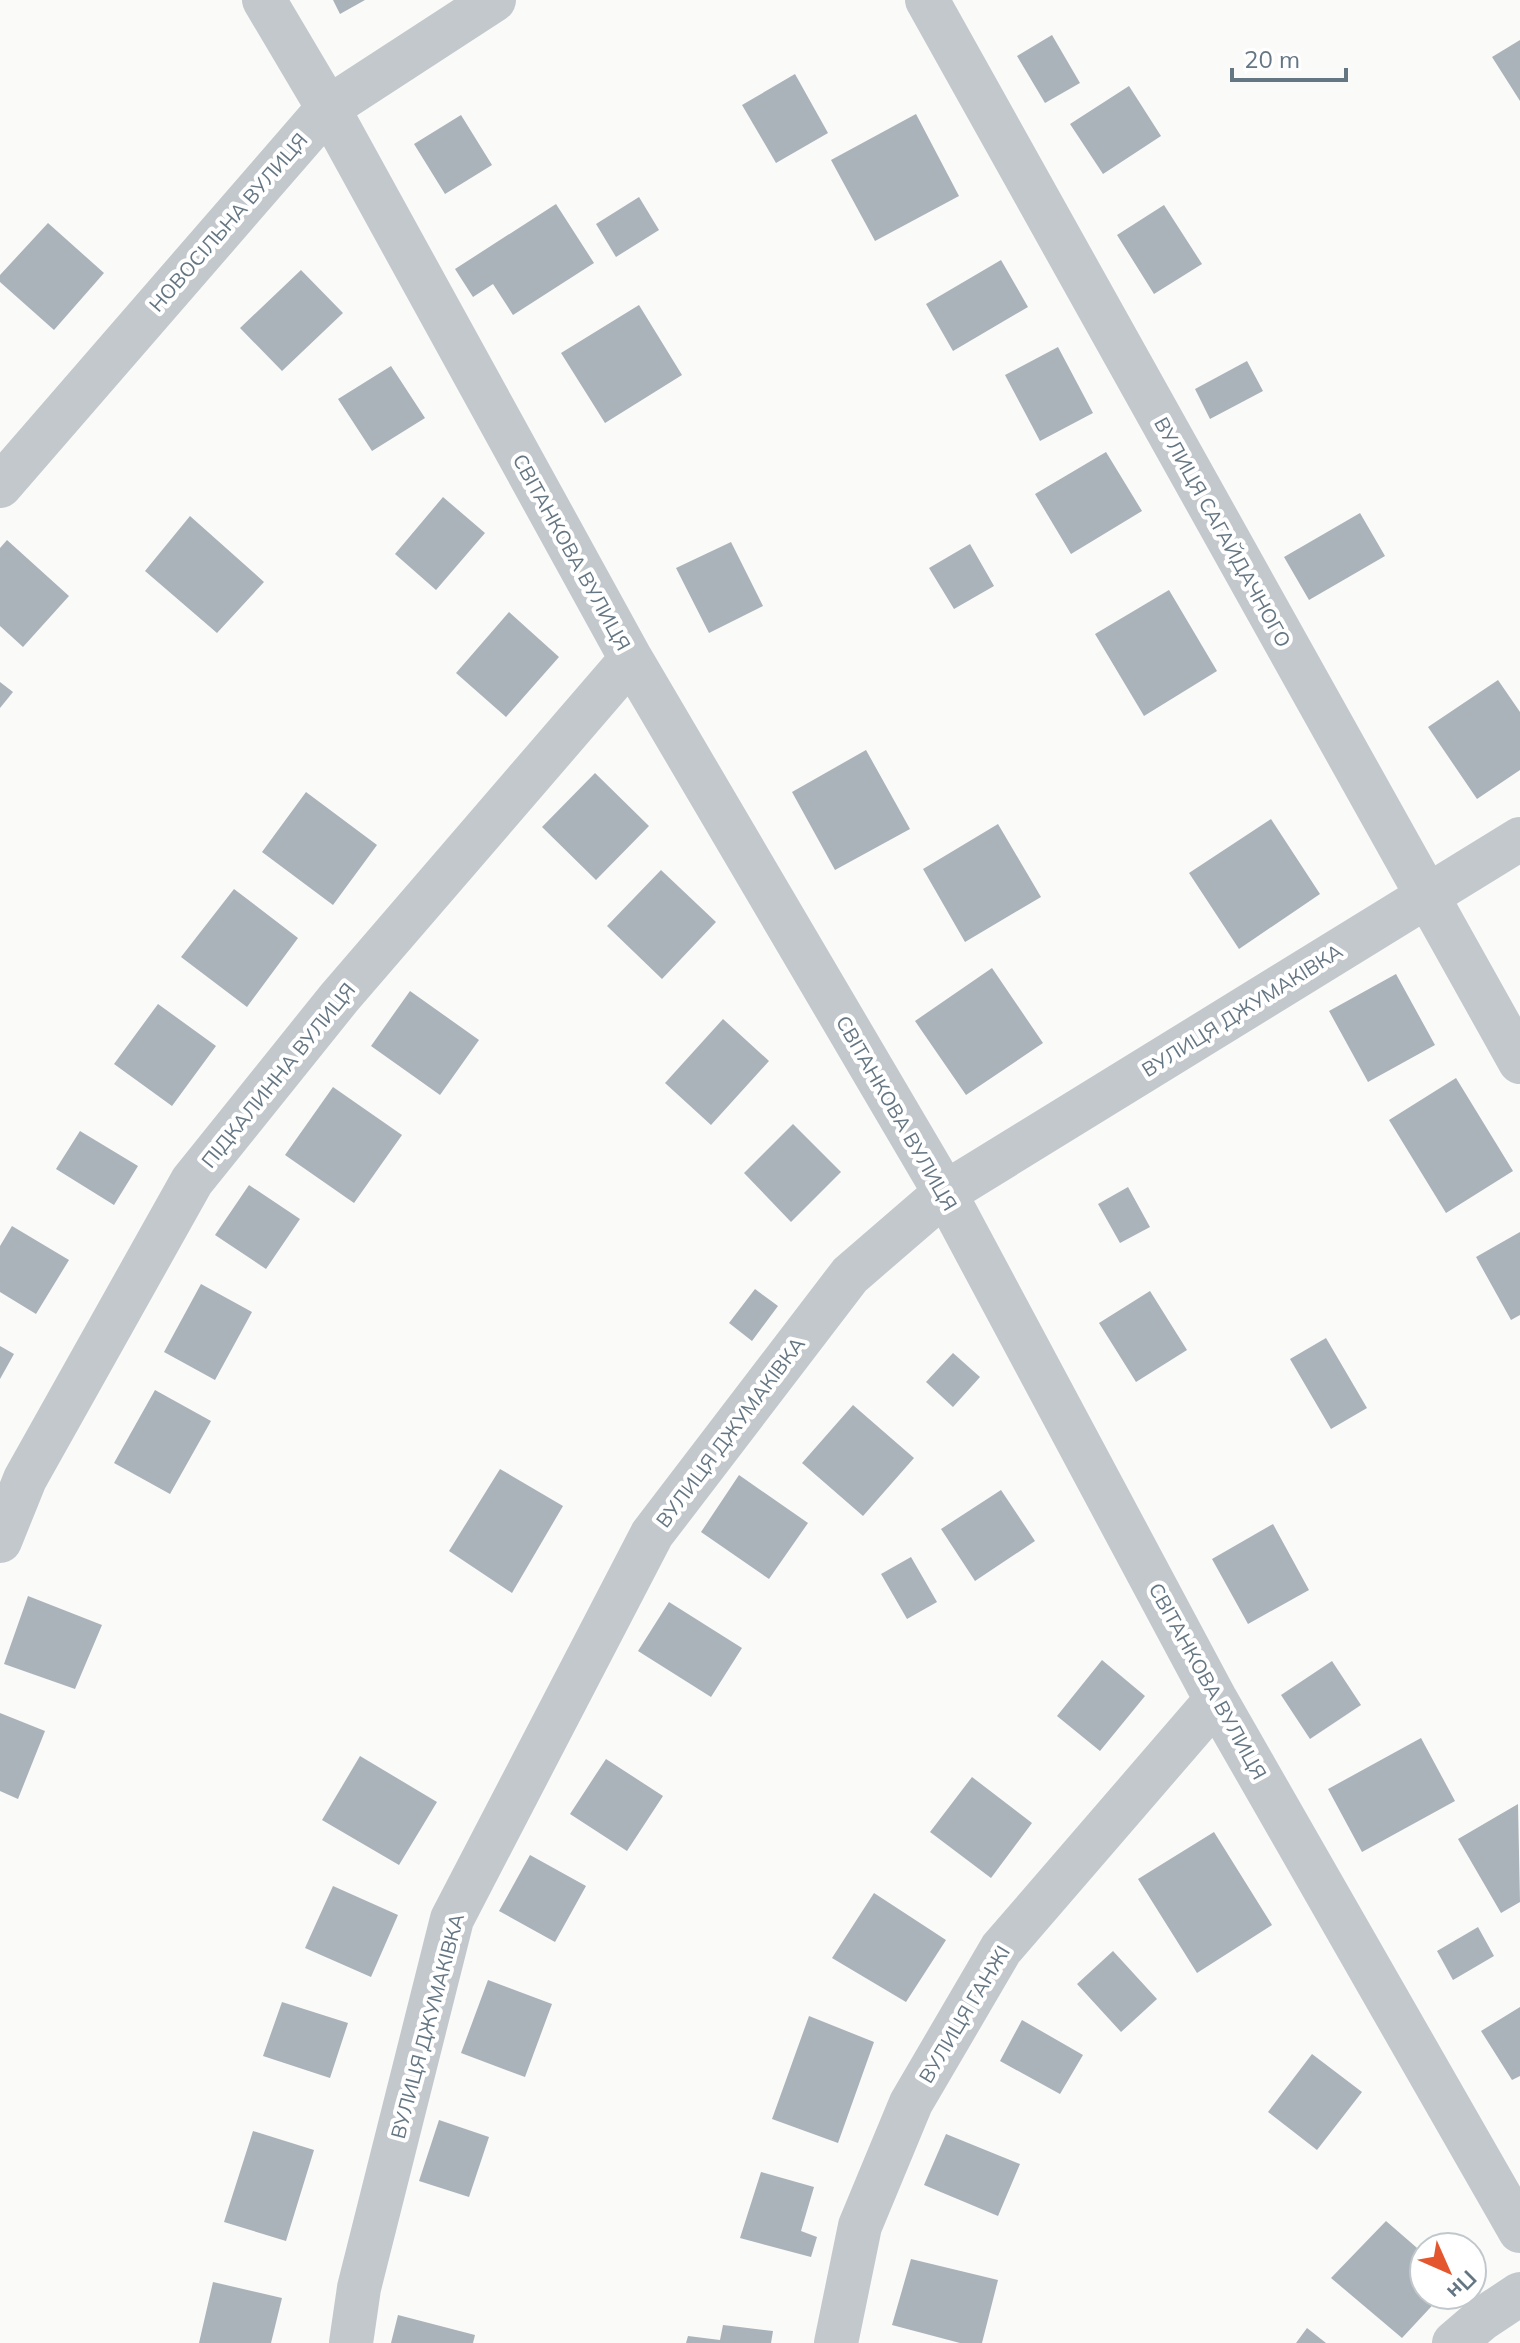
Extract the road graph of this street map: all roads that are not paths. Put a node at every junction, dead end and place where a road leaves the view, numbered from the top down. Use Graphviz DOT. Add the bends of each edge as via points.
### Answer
graph roads {
  1 [pos="264,0"];
  2 [pos="494,0"];
  3 [pos="927,0"];
  4 [pos="328,108"];
  5 [pos="0,486"];
  6 [pos="631,659"];
  7 [pos="1520,839"];
  8 [pos="1426,897"];
  9 [pos="1520,1062"];
  10 [pos="945,1193"];
  11 [pos="0,1541"];
  12 [pos="1216,1700"];
  13 [pos="1520,2231"];
  14 [pos="1520,2294"];
  15 [pos="351,2343"];
  16 [pos="836,2343"];
  17 [pos="1454,2343"];
  1 -- 4 [label="street, СВІТАНКОВА ВУЛИЦЯ"];
  2 -- 4 [label="street, НОВОСІЛЬНА ВУЛИЦЯ"];
  3 -- 8 [label="street, ВУЛИЦЯ САГАЙДАЧНОГО"];
  4 -- 5 [label="street, НОВОСІЛЬНА ВУЛИЦЯ"];
  4 -- 6 [label="street, СВІТАНКОВА ВУЛИЦЯ"];
  6 -- 10 [label="street, СВІТАНКОВА ВУЛИЦЯ"];
  6 -- 11 [label="street, ПІДКАЛИННА ВУЛИЦЯ" via="339,998 192,1181 25,1479"];
  7 -- 8 [label="street, ВУЛИЦЯ ДЖУМАКІВКА"];
  8 -- 9 [label="street, ВУЛИЦЯ САГАЙДАЧНОГО"];
  8 -- 10 [label="street, ВУЛИЦЯ ДЖУМАКІВКА"];
  10 -- 12 [label="street, СВІТАНКОВА ВУЛИЦЯ"];
  10 -- 15 [label="street, ВУЛИЦЯ ДЖУМАКІВКА" via="850,1275 652,1534 452,1919 359,2288"];
  12 -- 13 [label="street, СВІТАНКОВА ВУЛИЦЯ"];
  12 -- 16 [label="street, ВУЛИЦЯ ГАНЖІ" via="1001,1949 911,2103 860,2226"];
  14 -- 17 [label="street"];
}
